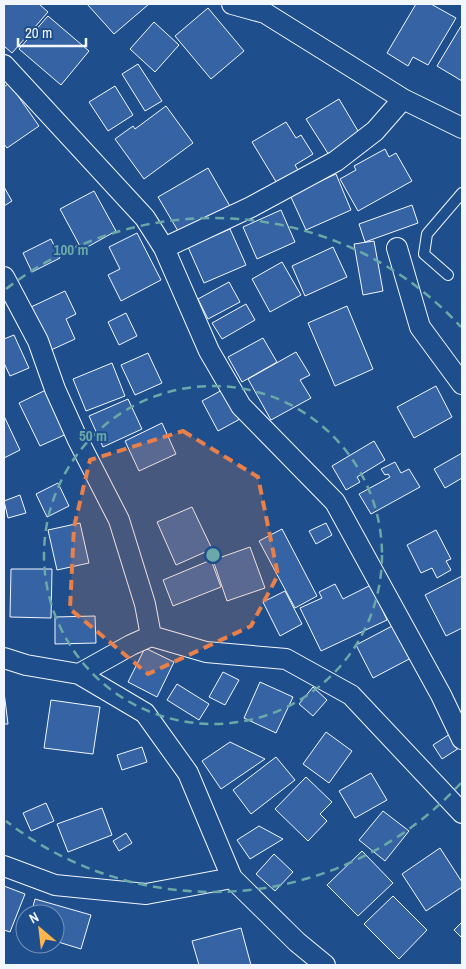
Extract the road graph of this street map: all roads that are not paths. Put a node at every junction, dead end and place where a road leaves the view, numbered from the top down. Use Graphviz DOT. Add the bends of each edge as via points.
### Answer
graph roads {
  1 [pos="232,4"];
  2 [pos="4,65"];
  3 [pos="403,99"];
  4 [pos="462,128"];
  5 [pos="462,193"];
  6 [pos="164,248"];
  7 [pos="397,248"];
  8 [pos="448,274"];
  9 [pos="4,277"];
  10 [pos="462,384"];
  11 [pos="151,636"];
  12 [pos="4,658"];
  13 [pos="79,674"];
  14 [pos="462,739"];
  15 [pos="462,811"];
  16 [pos="4,866"];
  17 [pos="232,878"];
  18 [pos="325,965"];
  1 -- 3 [label="street" via="265,13"];
  2 -- 6 [label="street" via="145,218"];
  3 -- 4 [label="street"];
  3 -- 6 [label="street" via="376,131 336,161 251,208"];
  5 -- 8 [label="lane" via="426,234 424,254"];
  6 -- 14 [label="street" via="209,351 242,406 335,502"];
  7 -- 10 [label="street" via="420,327"];
  9 -- 11 [label="street" via="38,341 78,440 119,520 145,604"];
  11 -- 13 [label="street"];
  11 -- 15 [label="street" via="206,652 286,659 351,695"];
  12 -- 13 [label="street"];
  13 -- 17 [label="street" via="145,713 188,773"];
  16 -- 17 [label="street" via="55,885 146,894"];
  17 -- 18 [label="street"];
}
